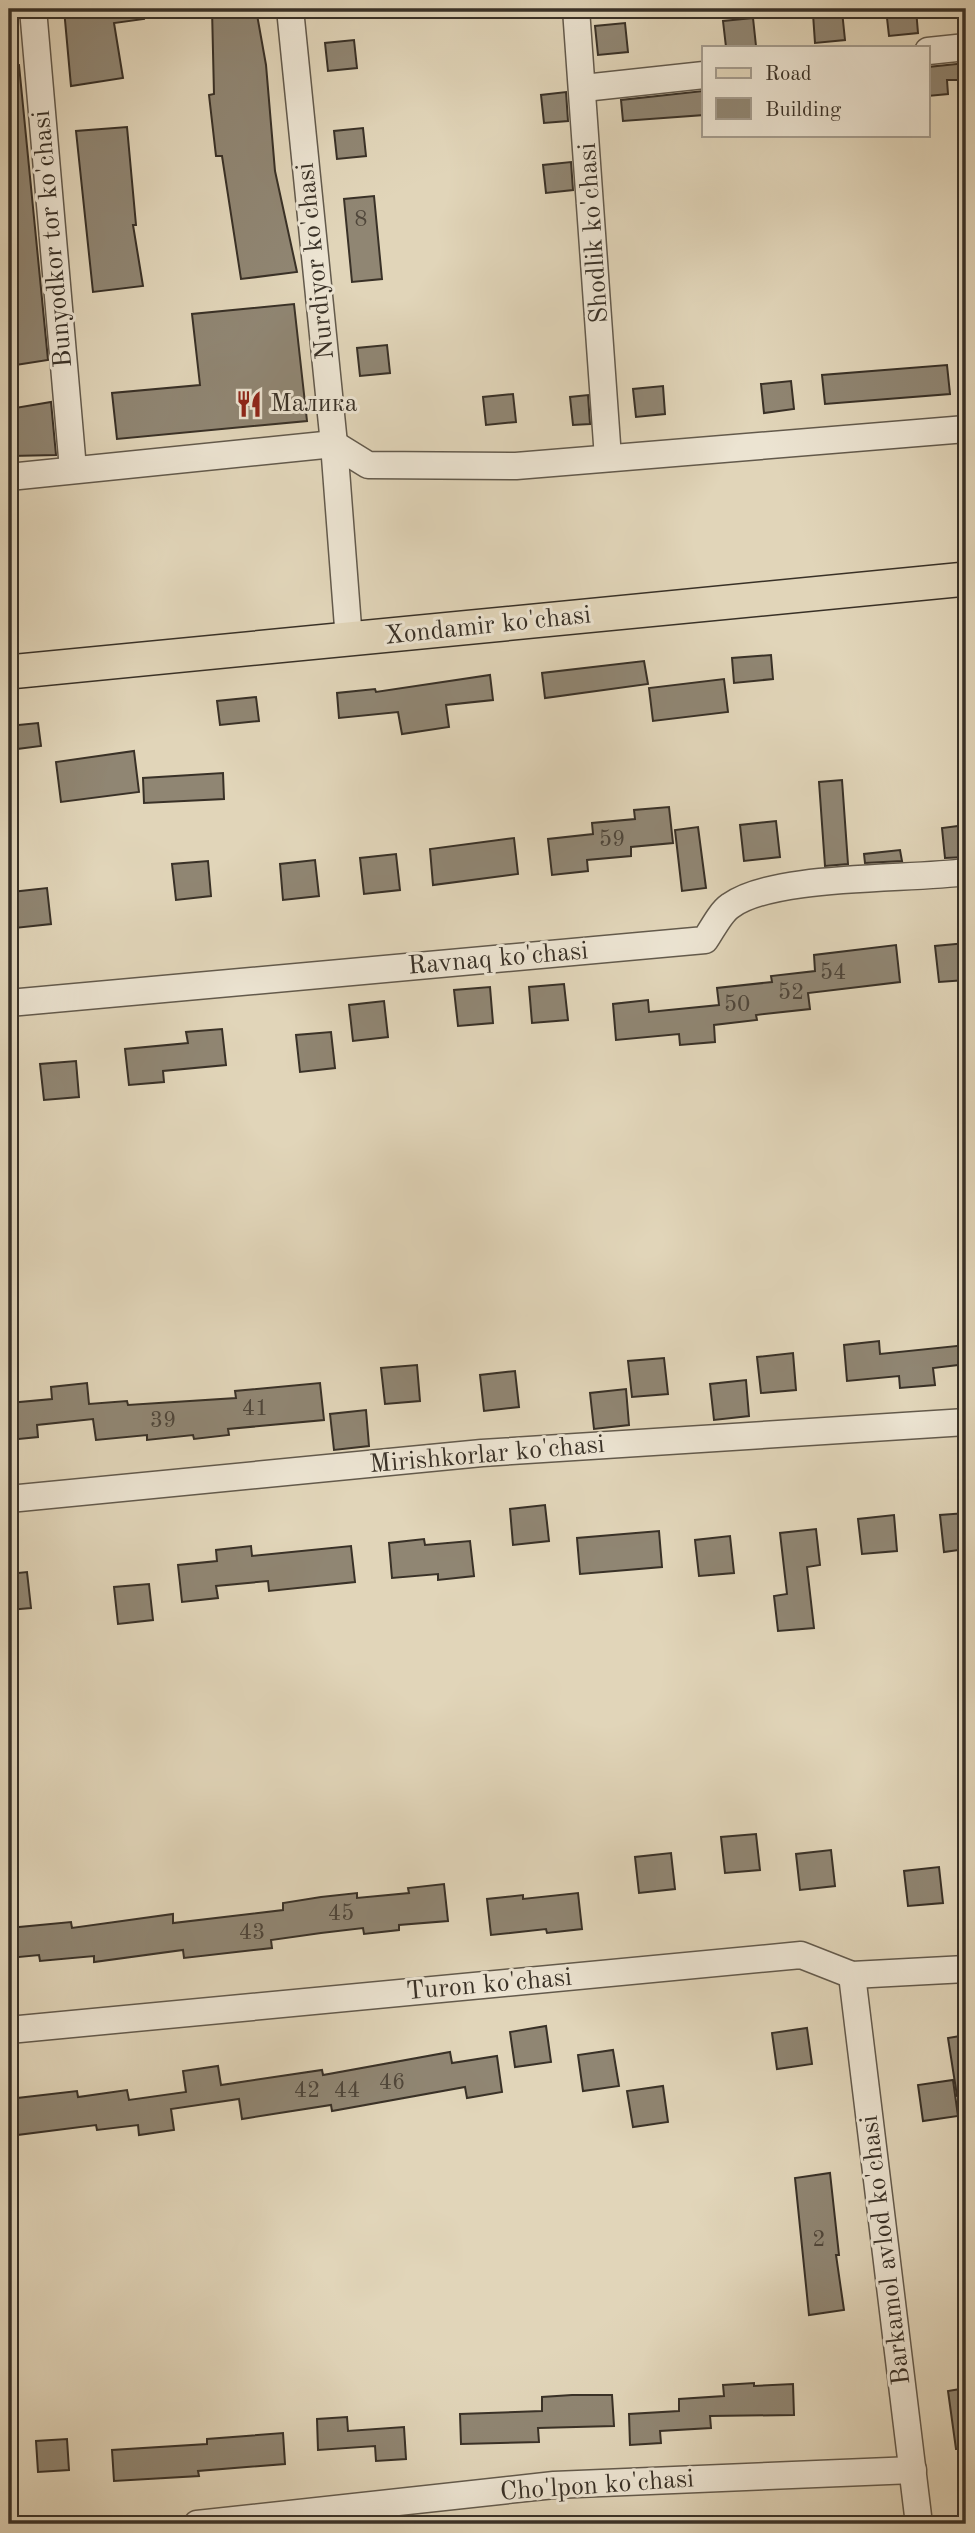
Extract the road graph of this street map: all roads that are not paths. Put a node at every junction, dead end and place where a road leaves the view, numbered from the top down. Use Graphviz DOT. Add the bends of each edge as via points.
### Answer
graph roads {
  1 [pos="33,9"];
  2 [pos="290,9"];
  3 [pos="576,9"];
  4 [pos="966,47"];
  5 [pos="930,51"];
  6 [pos="702,75"];
  7 [pos="584,88"];
  8 [pos="966,429"];
  9 [pos="334,444"];
  10 [pos="608,458"];
  11 [pos="74,470"];
  12 [pos="9,477"];
  13 [pos="966,579"];
  14 [pos="349,640"];
  15 [pos="9,671"];
  16 [pos="966,872"];
  17 [pos="9,1003"];
  18 [pos="966,1422"];
  19 [pos="9,1499"];
  20 [pos="966,1969"];
  21 [pos="852,1975"];
  22 [pos="9,2029"];
  23 [pos="913,2470"];
  24 [pos="197,2524"];
  25 [pos="919,2524"];
  1 -- 11 [label="street, Bunyodkor tor ko'chasi"];
  2 -- 9 [label="street, Nurdiyor ko'chasi"];
  3 -- 7 [label="street, Shodlik ko'chasi"];
  4 -- 5 [label="street"];
  6 -- 7 [label="street"];
  7 -- 10 [label="street, Shodlik ko'chasi"];
  8 -- 10 [label="street"];
  9 -- 10 [label="street" via="368,465 516,466"];
  9 -- 11 [label="street"];
  9 -- 14 [label="street, Nurdiyor ko'chasi"];
  11 -- 12 [label="street"];
  13 -- 14 [label="main road, Xondamir ko'chasi"];
  14 -- 15 [label="main road, Xondamir ko'chasi"];
  16 -- 17 [label="street, Ravnaq ko'chasi" via="758,891 728,906 705,940"];
  18 -- 19 [label="street, Mirishkorlar ko'chasi" via="482,1453"];
  20 -- 21 [label="street, Turon ko'chasi"];
  21 -- 22 [label="street, Turon ko'chasi" via="801,1955"];
  21 -- 23 [label="street, Barkamol avlod ko'chasi"];
  23 -- 24 [label="street, Cho'lpon ko'chasi" via="554,2486"];
  23 -- 25 [label="street, Barkamol avlod ko'chasi"];
}
